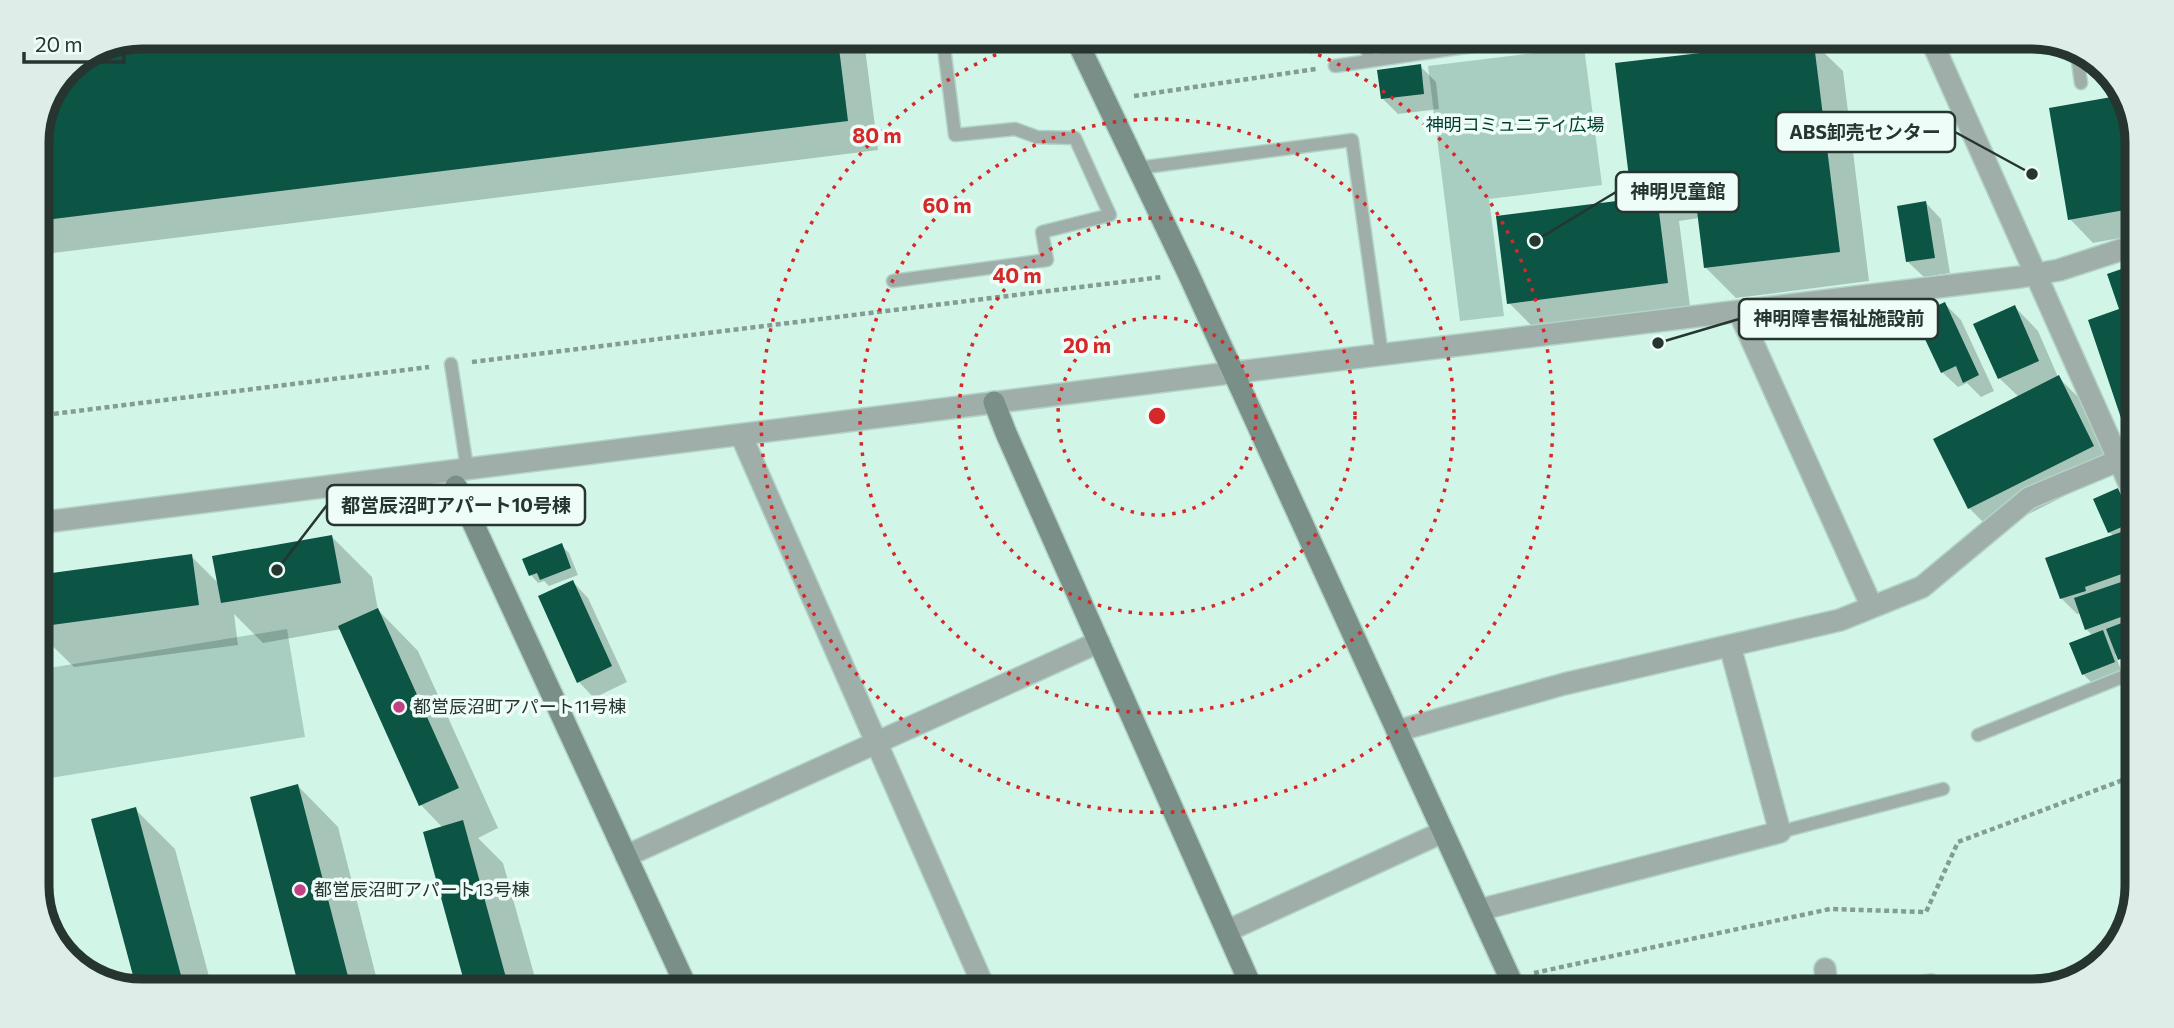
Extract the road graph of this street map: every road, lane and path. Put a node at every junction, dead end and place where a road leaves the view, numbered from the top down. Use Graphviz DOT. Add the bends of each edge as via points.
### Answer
graph roads {
  1 [pos="944,49"];
  2 [pos="1081,49"];
  3 [pos="1367,49"];
  4 [pos="1445,49"];
  5 [pos="1935,49"];
  6 [pos="1369,60"];
  7 [pos="2078,61"];
  8 [pos="1335,66"];
  9 [pos="2081,83"];
  10 [pos="1105,101"];
  11 [pos="1138,168"];
  12 [pos="2125,249"];
  13 [pos="1188,273"];
  14 [pos="2038,274"];
  15 [pos="893,281"];
  16 [pos="1738,312"];
  17 [pos="1382,355"];
  18 [pos="451,364"];
  19 [pos="1234,373"];
  20 [pos="994,402"];
  21 [pos="49,414"];
  22 [pos="741,435"];
  23 [pos="2125,453"];
  24 [pos="2125,458"];
  25 [pos="457,475"];
  26 [pos="49,522"];
  27 [pos="1872,607"];
  28 [pos="1100,642"];
  29 [pos="1730,646"];
  30 [pos="2125,676"];
  31 [pos="1397,732"];
  32 [pos="1978,734"];
  33 [pos="876,743"];
  34 [pos="2125,779"];
  35 [pos="1942,789"];
  36 [pos="1443,832"];
  37 [pos="1780,832"];
  38 [pos="626,856"];
  39 [pos="1479,910"];
  40 [pos="1227,931"];
  41 [pos="1825,969"];
  42 [pos="682,979"];
  43 [pos="980,979"];
  44 [pos="1248,979"];
  45 [pos="1510,979"];
  46 [pos="1529,979"];
  47 [pos="1826,979"];
  1 -- 15 [label="lane" via="955,135 1015,130 1037,137 1075,138 1110,215 1042,232 1047,260"];
  2 -- 10 [label="street"];
  3 -- 6 [label="lane"];
  4 -- 6 [label="lane"];
  5 -- 14 [label="street"];
  6 -- 8 [label="lane"];
  7 -- 9 [label="lane"];
  8 -- 10 [label="path"];
  10 -- 11 [label="street"];
  11 -- 13 [label="street"];
  11 -- 17 [label="lane" via="1352,139"];
  12 -- 14 [label="street"];
  13 -- 18 [label="path"];
  13 -- 19 [label="street"];
  14 -- 16 [label="street"];
  14 -- 23 [label="street"];
  16 -- 17 [label="street"];
  16 -- 27 [label="street"];
  17 -- 19 [label="street"];
  18 -- 21 [label="path"];
  18 -- 25 [label="lane"];
  19 -- 20 [label="street"];
  19 -- 31 [label="street"];
  20 -- 22 [label="street"];
  20 -- 28 [label="street"];
  22 -- 25 [label="street"];
  22 -- 33 [label="street"];
  24 -- 27 [label="street" via="2029,498 1922,587"];
  25 -- 26 [label="street"];
  25 -- 38 [label="street"];
  27 -- 29 [label="street" via="1840,620"];
  28 -- 33 [label="street"];
  28 -- 40 [label="street"];
  29 -- 31 [label="street" via="1564,684"];
  29 -- 37 [label="street"];
  30 -- 32 [label="lane"];
  31 -- 36 [label="street"];
  33 -- 38 [label="street"];
  33 -- 43 [label="street"];
  34 -- 46 [label="path" via="1958,842 1926,912 1830,909"];
  35 -- 37 [label="lane"];
  36 -- 39 [label="street"];
  36 -- 40 [label="street"];
  37 -- 39 [label="street"];
  38 -- 42 [label="street"];
  39 -- 45 [label="street"];
  40 -- 44 [label="street"];
  41 -- 47 [label="street"];
}
